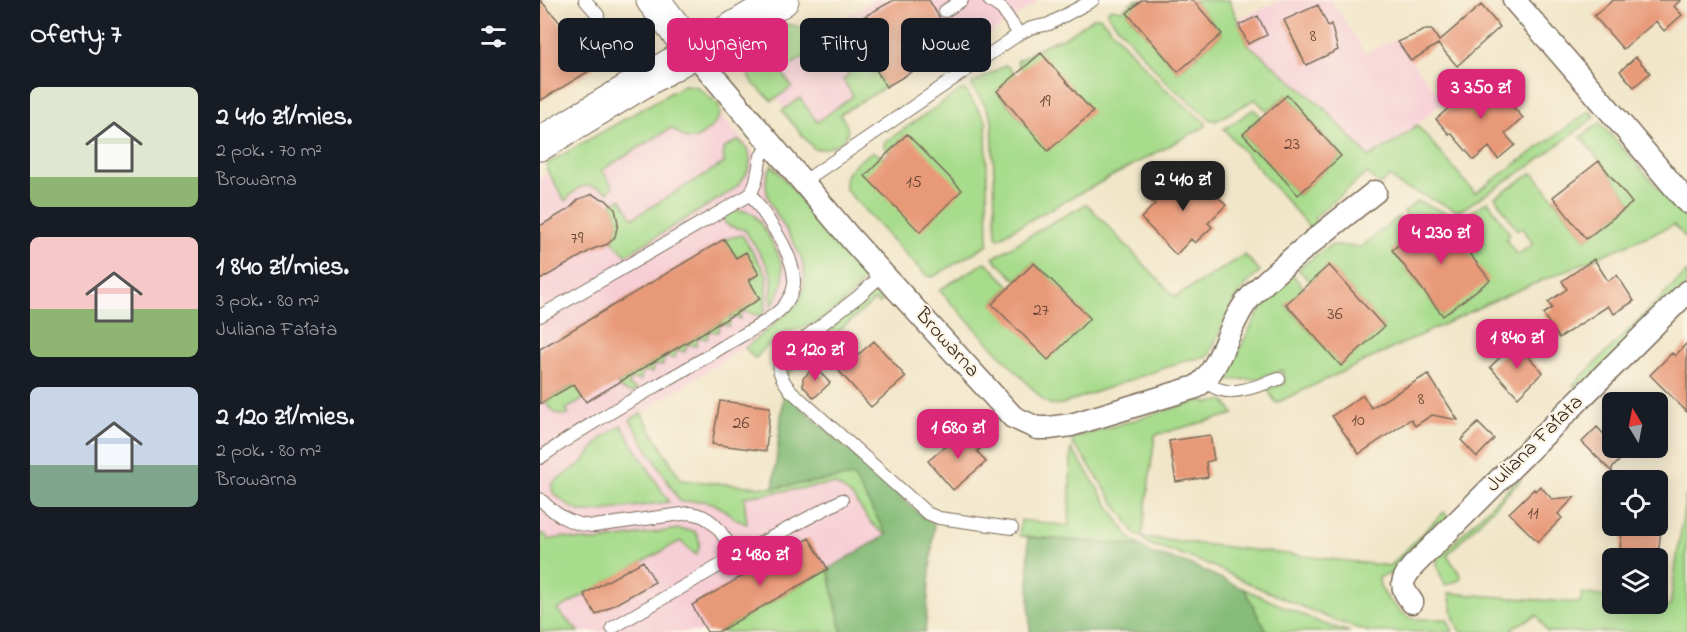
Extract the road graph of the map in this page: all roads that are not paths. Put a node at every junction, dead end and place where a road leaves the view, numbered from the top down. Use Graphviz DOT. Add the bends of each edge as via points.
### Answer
graph roads {
  1 [pos="585,0"];
  2 [pos="653,0"];
  3 [pos="782,0"];
  4 [pos="962,0"];
  5 [pos="989,0"];
  6 [pos="1093,0"];
  7 [pos="1514,0"];
  8 [pos="945,11"];
  9 [pos="598,15"];
  10 [pos="667,18"];
  11 [pos="751,18"];
  12 [pos="1019,34"];
  13 [pos="667,68"];
  14 [pos="710,72"];
  15 [pos="540,144"];
  16 [pos="771,145"];
  17 [pos="803,182"];
  18 [pos="1375,192"];
  19 [pos="751,194"];
  20 [pos="1687,202"];
  21 [pos="883,274"];
  22 [pos="1687,292"];
  23 [pos="540,316"];
  24 [pos="1279,379"];
  25 [pos="1205,381"];
  26 [pos="540,458"];
  27 [pos="540,499"];
  28 [pos="842,500"];
  29 [pos="1012,528"];
  30 [pos="736,556"];
  31 [pos="1412,602"];
  32 [pos="612,628"];
  1 -- 9 [label="lane"];
  2 -- 10 [label="street, Browarna"];
  3 -- 11 [label="street"];
  4 -- 8 [label="lane"];
  5 -- 12 [label="lane" via="1002,9"];
  6 -- 12 [label="lane" via="1049,24"];
  7 -- 20 [label="street"];
  12 -- 17 [label="lane"];
  13 -- 15 [label="street"];
  14 -- 16 [label="street, Browarna"];
  16 -- 17 [label="street, Browarna"];
  16 -- 19 [label="lane" via="760,156"];
  17 -- 21 [label="street, Browarna"];
  18 -- 25 [label="street" via="1315,239 1246,302"];
  19 -- 23 [label="lane"];
  19 -- 26 [label="lane" via="788,255 794,282 789,299 770,318"];
  21 -- 25 [label="street, Browarna" via="1013,417 1037,428 1071,425"];
  21 -- 29 [label="lane" via="785,353 778,370 782,380 927,513"];
  22 -- 31 [label="street, Juliana Fałata" via="1413,566 1403,583"];
  24 -- 25 [label="lane" via="1238,391 1224,391"];
  27 -- 30 [label="lane" via="560,516 580,525 700,514 717,527"];
  28 -- 30 [label="lane"];
  30 -- 32 [label="lane"];
}
